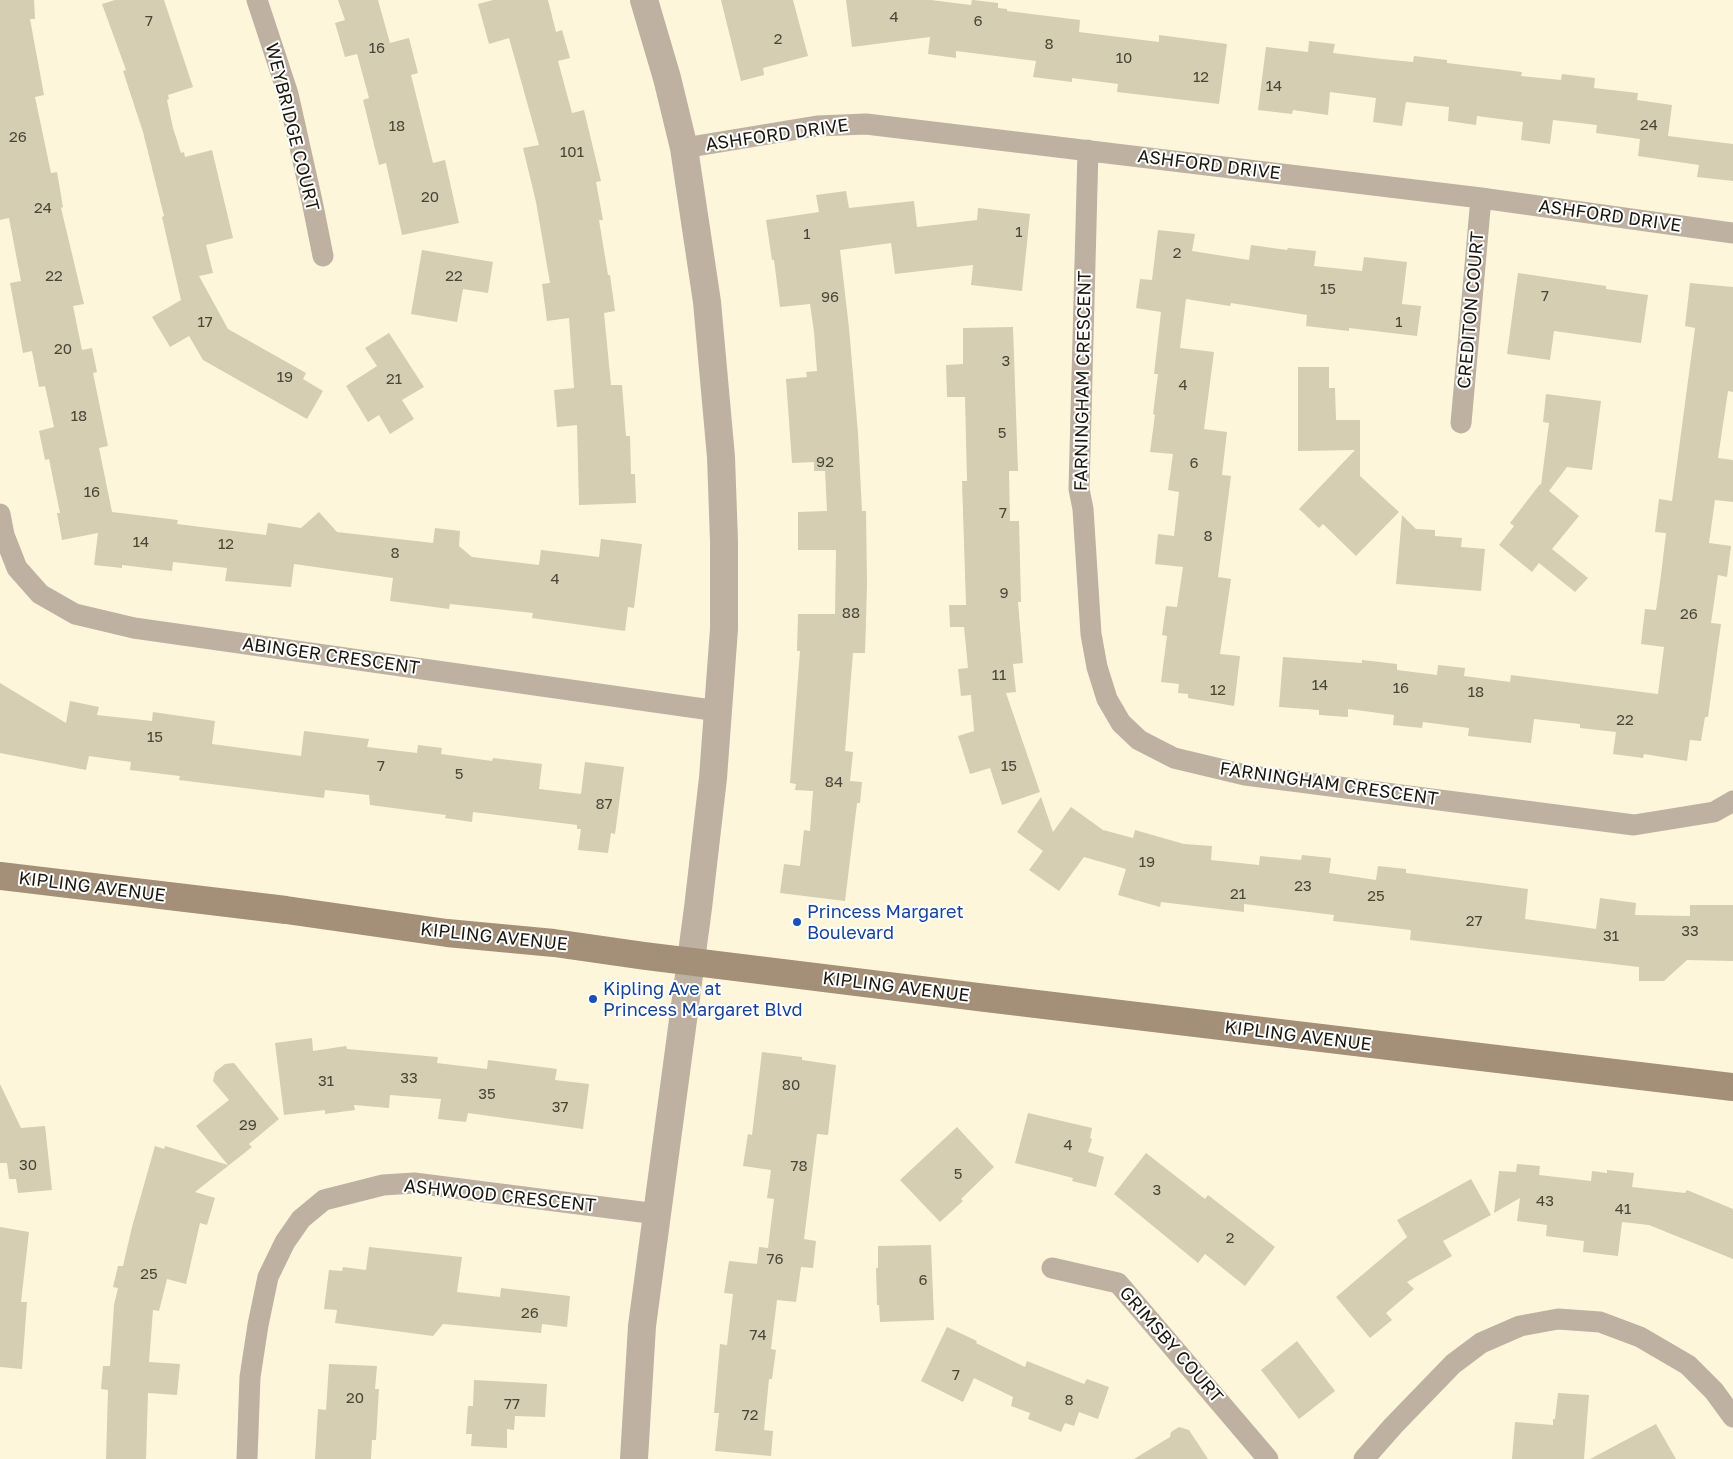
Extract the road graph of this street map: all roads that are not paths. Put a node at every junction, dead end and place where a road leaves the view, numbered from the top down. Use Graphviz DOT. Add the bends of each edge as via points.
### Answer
graph roads {
  1 [pos="257,0"];
  2 [pos="644,0"];
  3 [pos="684,148"];
  4 [pos="1088,150"];
  5 [pos="1481,198"];
  6 [pos="1733,234"];
  7 [pos="323,256"];
  8 [pos="1461,422"];
  9 [pos="0,514"];
  10 [pos="718,711"];
  11 [pos="1733,801"];
  12 [pos="0,876"];
  13 [pos="691,961"];
  14 [pos="1733,1087"];
  15 [pos="657,1214"];
  16 [pos="1052,1268"];
  17 [pos="1733,1417"];
  18 [pos="247,1459"];
  19 [pos="634,1459"];
  20 [pos="1268,1459"];
  21 [pos="1364,1459"];
  1 -- 7 [label="street, WEYBRIDGE COURT" via="288,94"];
  2 -- 3 [label="street"];
  3 -- 4 [label="street, ASHFORD DRIVE" via="817,126 866,124"];
  3 -- 10 [label="street" via="707,302 721,456 724,619"];
  4 -- 5 [label="street, ASHFORD DRIVE"];
  4 -- 11 [label="street, FARNINGHAM CRESCENT" via="1079,489 1091,634 1097,667 1107,699 1122,723 1139,740 1174,758 1245,775 1634,825 1714,812"];
  5 -- 6 [label="street, ASHFORD DRIVE"];
  5 -- 8 [label="street, CREDITON COURT"];
  9 -- 10 [label="street, ABINGER CRESCENT" via="17,568 40,594 75,614 134,628"];
  10 -- 13 [label="street"];
  12 -- 13 [label="main road, KIPLING AVENUE"];
  13 -- 14 [label="main road, KIPLING AVENUE"];
  13 -- 15 [label="street"];
  15 -- 18 [label="street, ASHWOOD CRESCENT" via="414,1183 383,1185 324,1200 301,1220 268,1277 250,1377"];
  15 -- 19 [label="street" via="642,1326"];
  16 -- 20 [label="street, GRIMSBY COURT" via="1118,1283"];
  17 -- 21 [label="street" via="1714,1391 1688,1365 1640,1338 1600,1322 1558,1319 1520,1326 1481,1343 1453,1364"];
}
